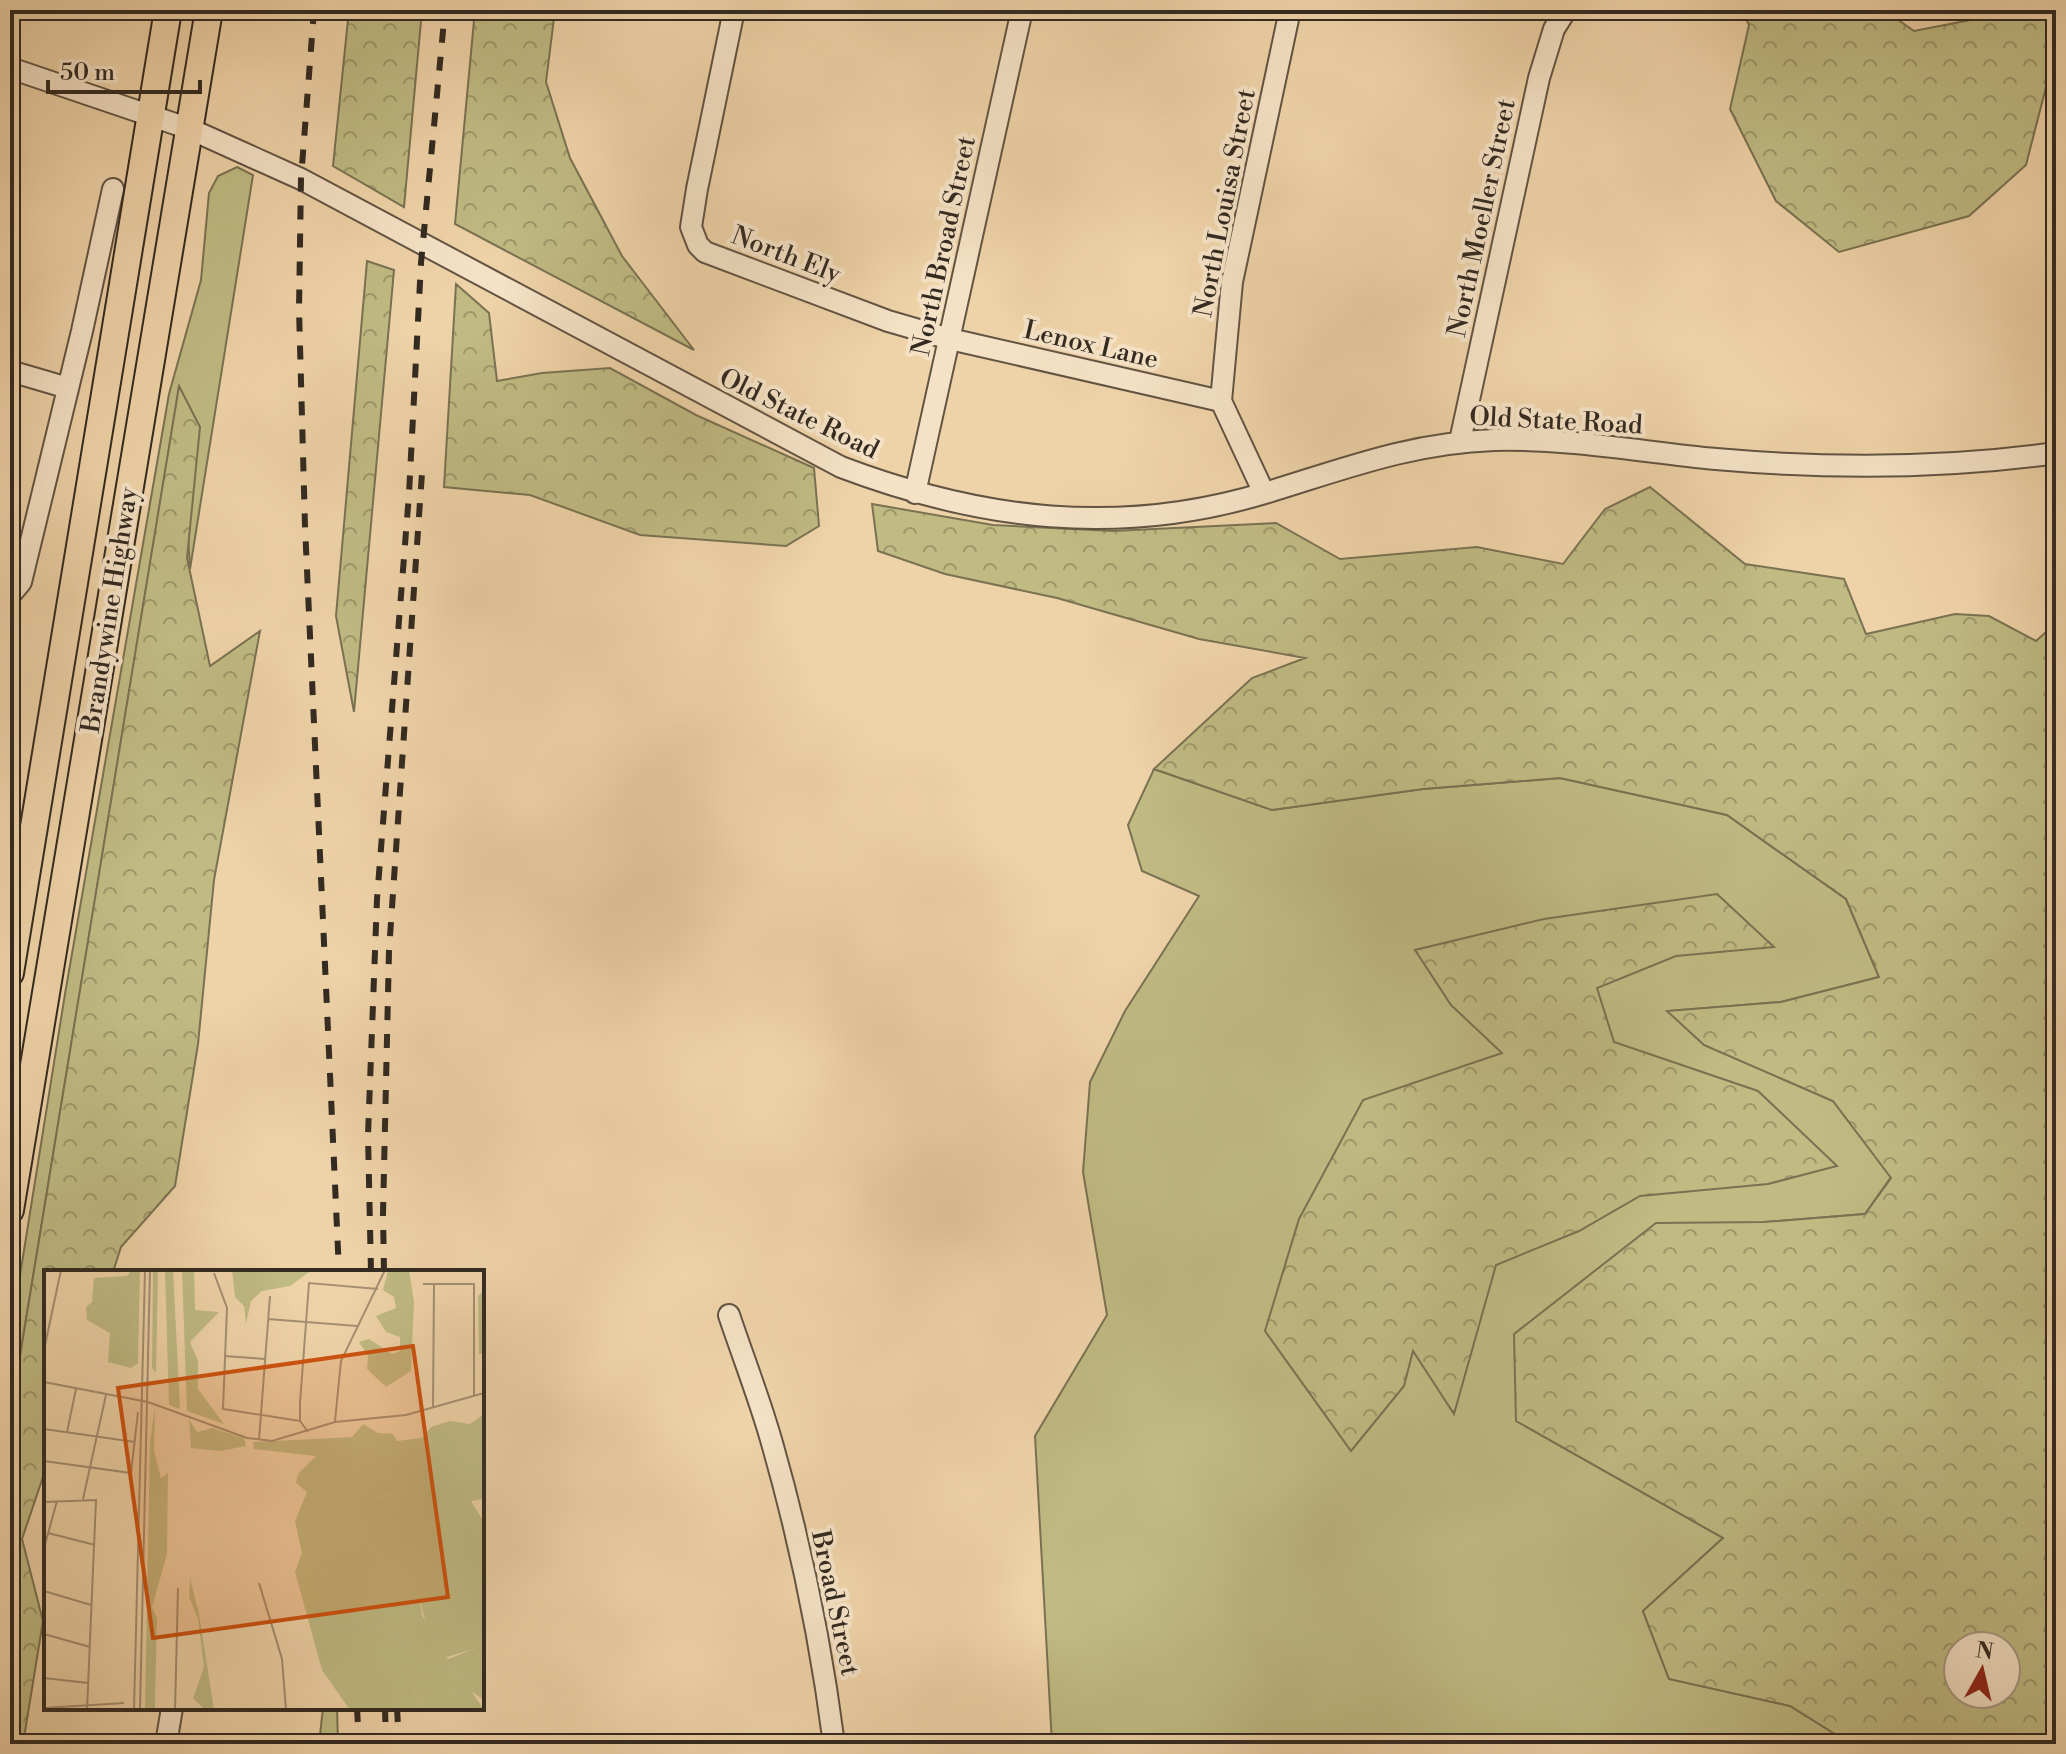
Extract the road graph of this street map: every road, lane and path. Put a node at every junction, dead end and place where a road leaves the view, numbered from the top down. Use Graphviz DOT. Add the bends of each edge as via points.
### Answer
graph roads {
  1 [pos="168,10"];
  2 [pos="209,10"];
  3 [pos="734,10"];
  4 [pos="1022,10"];
  5 [pos="1290,10"];
  6 [pos="1566,10"];
  7 [pos="10,68"];
  8 [pos="151,116"];
  9 [pos="190,129"];
  10 [pos="113,189"];
  11 [pos="950,339"];
  12 [pos="10,371"];
  13 [pos="68,388"];
  14 [pos="1221,401"];
  15 [pos="1460,441"];
  16 [pos="2056,453"];
  17 [pos="915,493"];
  18 [pos="1264,493"];
  19 [pos="10,595"];
  20 [pos="10,973"];
  21 [pos="10,1210"];
  22 [pos="729,1315"];
  23 [pos="172,1710"];
  24 [pos="166,1744"];
  25 [pos="834,1744"];
  1 -- 8 [label="main road, Brandywine Highway"];
  2 -- 9 [label="main road, Brandywine Highway"];
  3 -- 11 [label="street, North Ely" via="691,227 698,245 752,271"];
  4 -- 11 [label="street, North Broad Street"];
  5 -- 14 [label="street, North Louisa Street" via="1232,282"];
  6 -- 15 [label="street, North Moeller Street" via="1554,29 1539,78"];
  7 -- 8 [label="street, Old State Road"];
  8 -- 9 [label="street, Old State Road"];
  8 -- 20 [label="main road, Brandywine Highway"];
  9 -- 17 [label="street, Old State Road" via="301,179 841,467"];
  9 -- 21 [label="main road, Brandywine Highway"];
  10 -- 13 [label="street"];
  11 -- 14 [label="street, Lenox Lane"];
  11 -- 17 [label="street, North Broad Street"];
  12 -- 13 [label="street"];
  13 -- 19 [label="street" via="21,582"];
  14 -- 18 [label="street"];
  15 -- 16 [label="street, Old State Road" via="1565,442 1849,467"];
  15 -- 18 [label="street, Old State Road" via="1401,451"];
  17 -- 18 [label="street, Old State Road" via="1070,520 1170,514"];
  22 -- 25 [label="street, Broad Street" via="772,1441 820,1647"];
  23 -- 24 [label="street"];
}
